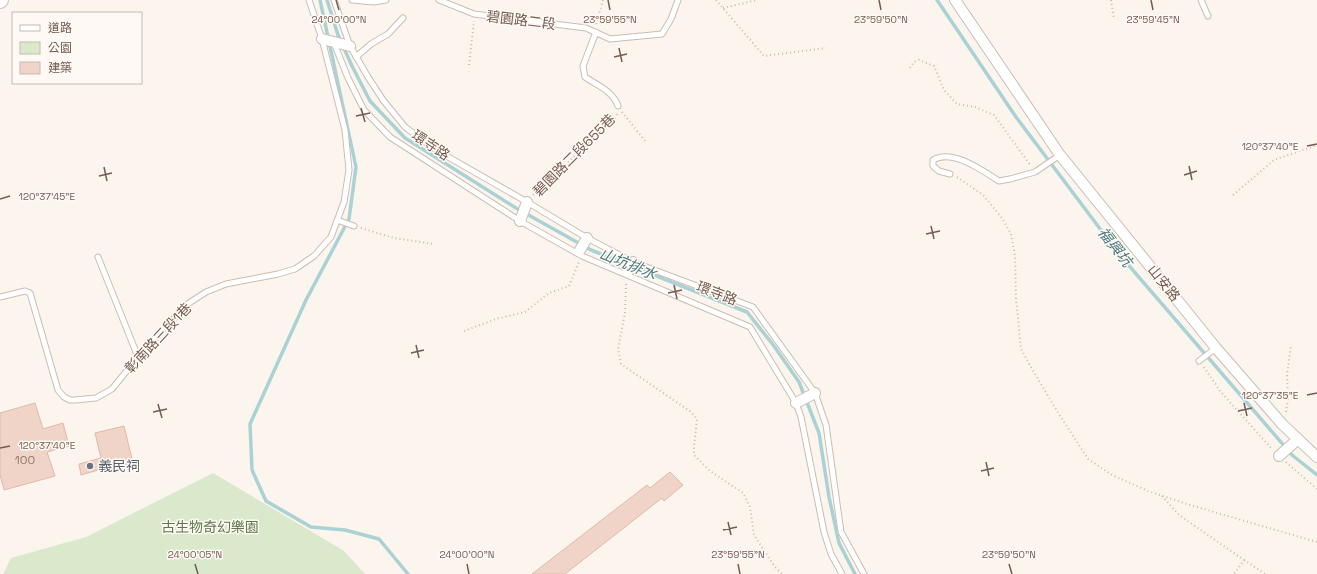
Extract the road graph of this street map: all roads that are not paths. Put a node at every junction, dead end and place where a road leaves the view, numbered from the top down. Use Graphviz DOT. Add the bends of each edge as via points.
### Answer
graph roads {
  1 [pos="309,0"];
  2 [pos="334,0"];
  3 [pos="352,0"];
  4 [pos="386,0"];
  5 [pos="439,0"];
  6 [pos="678,0"];
  7 [pos="955,0"];
  8 [pos="1200,0"];
  9 [pos="1208,16"];
  10 [pos="403,18"];
  11 [pos="596,32"];
  12 [pos="322,39"];
  13 [pos="334,42"];
  14 [pos="350,46"];
  15 [pos="356,57"];
  16 [pos="618,106"];
  17 [pos="1060,155"];
  18 [pos="950,174"];
  19 [pos="526,206"];
  20 [pos="337,220"];
  21 [pos="520,220"];
  22 [pos="354,226"];
  23 [pos="583,247"];
  24 [pos="98,257"];
  25 [pos="630,267"];
  26 [pos="0,297"];
  27 [pos="1216,348"];
  28 [pos="138,357"];
  29 [pos="1199,361"];
  30 [pos="807,397"];
  31 [pos="1297,440"];
  32 [pos="1279,456"];
  33 [pos="1317,457"];
  34 [pos="842,574"];
  35 [pos="864,574"];
  1 -- 12 [label="lane, 彰南路三段1巷"];
  2 -- 14 [label="lane, 環寺路"];
  3 -- 4 [label="lane"];
  5 -- 11 [label="lane, 碧園路二段" via="474,14 586,28"];
  6 -- 11 [label="lane, 碧園路二段" via="662,34 610,39"];
  7 -- 17 [label="street, 山安路"];
  8 -- 9 [label="lane"];
  10 -- 15 [label="lane" via="388,34"];
  11 -- 16 [label="lane, 碧園路二段655巷" via="583,66 586,78 606,90"];
  12 -- 13 [label="street"];
  12 -- 20 [label="lane, 彰南路三段1巷" via="345,130 349,170 344,202"];
  13 -- 14 [label="street"];
  13 -- 21 [label="lane, 環寺路" via="364,110 390,137"];
  14 -- 15 [label="lane, 環寺路"];
  15 -- 19 [label="lane, 環寺路" via="383,100 405,127 436,150"];
  17 -- 18 [label="lane" via="1035,172 999,181 969,162 938,157 933,160 932,166"];
  17 -- 27 [label="street, 山安路"];
  19 -- 21 [label="street"];
  19 -- 23 [label="lane, 環寺路"];
  20 -- 22 [label="lane"];
  20 -- 28 [label="lane, 彰南路三段1巷" via="331,237 304,264 295,270 226,284 206,292 189,303"];
  21 -- 23 [label="lane, 環寺路"];
  23 -- 25 [label="lane, 環寺路"];
  23 -- 25 [label="lane, 環寺路"];
  24 -- 28 [label="lane"];
  25 -- 30 [label="lane, 環寺路" via="750,327"];
  25 -- 30 [label="lane, 環寺路" via="753,307"];
  26 -- 28 [label="lane, 彰南路三段1巷" via="25,291 30,293 58,390 70,400 96,398 112,389"];
  27 -- 29 [label="lane"];
  27 -- 31 [label="street, 山安路"];
  30 -- 34 [label="lane, 環寺路" via="801,417 824,532 831,554"];
  30 -- 35 [label="lane, 環寺路" via="826,425 841,532"];
  31 -- 32 [label="street"];
  31 -- 33 [label="street, 山安路"];
}
